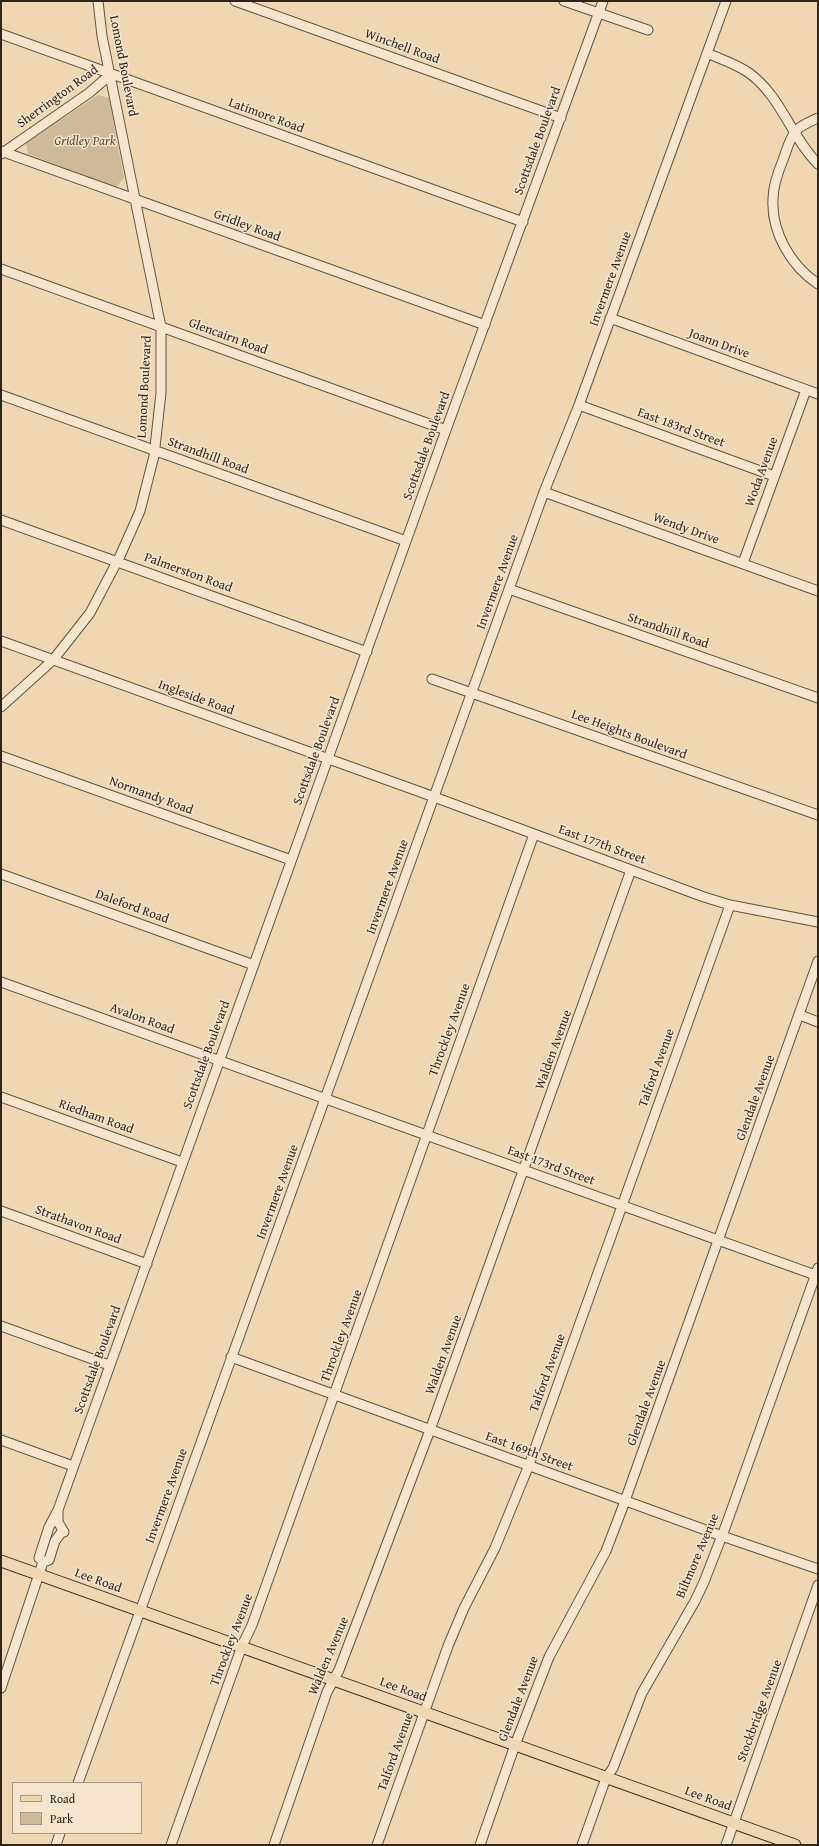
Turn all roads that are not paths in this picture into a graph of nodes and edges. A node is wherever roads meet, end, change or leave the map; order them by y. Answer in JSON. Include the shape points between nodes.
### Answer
{"nodes":[{"id":1,"x":98,"y":1,"type":"edge"},
{"id":2,"x":235,"y":1,"type":"edge"},
{"id":3,"x":564,"y":1,"type":"edge"},
{"id":4,"x":603,"y":1,"type":"edge"},
{"id":5,"x":726,"y":1,"type":"edge"},
{"id":6,"x":599,"y":14,"type":"junction"},
{"id":7,"x":648,"y":30,"type":"dead end"},
{"id":8,"x":1,"y":34,"type":"edge"},
{"id":9,"x":707,"y":53,"type":"junction"},
{"id":10,"x":111,"y":74,"type":"junction"},
{"id":11,"x":561,"y":118,"type":"junction"},
{"id":12,"x":818,"y":118,"type":"edge"},
{"id":13,"x":795,"y":132,"type":"junction"},
{"id":14,"x":2,"y":153,"type":"edge"},
{"id":15,"x":818,"y":164,"type":"edge"},
{"id":16,"x":136,"y":200,"type":"junction"},
{"id":17,"x":523,"y":222,"type":"junction"},
{"id":18,"x":1,"y":269,"type":"edge"},
{"id":19,"x":818,"y":284,"type":"edge"},
{"id":20,"x":610,"y":318,"type":"junction"},
{"id":21,"x":485,"y":325,"type":"junction"},
{"id":22,"x":161,"y":327,"type":"junction"},
{"id":23,"x":806,"y":390,"type":"junction"},
{"id":24,"x":818,"y":394,"type":"edge"},
{"id":25,"x":1,"y":395,"type":"edge"},
{"id":26,"x":580,"y":405,"type":"junction"},
{"id":27,"x":446,"y":430,"type":"junction"},
{"id":28,"x":155,"y":450,"type":"junction"},
{"id":29,"x":774,"y":476,"type":"junction"},
{"id":30,"x":544,"y":492,"type":"junction"},
{"id":31,"x":1,"y":520,"type":"edge"},
{"id":32,"x":406,"y":541,"type":"junction"},
{"id":33,"x":116,"y":563,"type":"junction"},
{"id":34,"x":743,"y":563,"type":"junction"},
{"id":35,"x":509,"y":590,"type":"junction"},
{"id":36,"x":818,"y":591,"type":"edge"},
{"id":37,"x":1,"y":641,"type":"edge"},
{"id":38,"x":367,"y":652,"type":"junction"},
{"id":39,"x":53,"y":660,"type":"junction"},
{"id":40,"x":432,"y":679,"type":"dead end"},
{"id":41,"x":472,"y":692,"type":"junction"},
{"id":42,"x":818,"y":698,"type":"edge"},
{"id":43,"x":1,"y":707,"type":"edge"},
{"id":44,"x":1,"y":756,"type":"edge"},
{"id":45,"x":329,"y":759,"type":"junction"},
{"id":46,"x":382,"y":778,"type":"joint"},
{"id":47,"x":434,"y":797,"type":"junction"},
{"id":48,"x":818,"y":816,"type":"edge"},
{"id":49,"x":534,"y":834,"type":"junction"},
{"id":50,"x":291,"y":860,"type":"junction"},
{"id":51,"x":631,"y":870,"type":"junction"},
{"id":52,"x":1,"y":874,"type":"edge"},
{"id":53,"x":730,"y":905,"type":"junction"},
{"id":54,"x":818,"y":922,"type":"edge"},
{"id":55,"x":818,"y":961,"type":"edge"},
{"id":56,"x":254,"y":965,"type":"junction"},
{"id":57,"x":1,"y":982,"type":"edge"},
{"id":58,"x":800,"y":1015,"type":"junction"},
{"id":59,"x":818,"y":1022,"type":"edge"},
{"id":60,"x":220,"y":1062,"type":"junction"},
{"id":61,"x":275,"y":1081,"type":"joint"},
{"id":62,"x":1,"y":1097,"type":"edge"},
{"id":63,"x":326,"y":1099,"type":"junction"},
{"id":64,"x":426,"y":1135,"type":"junction"},
{"id":65,"x":182,"y":1162,"type":"junction"},
{"id":66,"x":524,"y":1171,"type":"junction"},
{"id":67,"x":622,"y":1205,"type":"junction"},
{"id":68,"x":1,"y":1211,"type":"edge"},
{"id":69,"x":718,"y":1240,"type":"junction"},
{"id":70,"x":147,"y":1264,"type":"junction"},
{"id":71,"x":817,"y":1273,"type":"edge"},
{"id":72,"x":1,"y":1326,"type":"edge"},
{"id":73,"x":231,"y":1358,"type":"junction"},
{"id":74,"x":110,"y":1365,"type":"junction"},
{"id":75,"x":334,"y":1395,"type":"junction"},
{"id":76,"x":430,"y":1430,"type":"junction"},
{"id":77,"x":1,"y":1440,"type":"edge"},
{"id":78,"x":529,"y":1465,"type":"junction"},
{"id":79,"x":73,"y":1466,"type":"junction"},
{"id":80,"x":626,"y":1501,"type":"junction"},
{"id":81,"x":58,"y":1510,"type":"junction"},
{"id":82,"x":722,"y":1536,"type":"junction"},
{"id":83,"x":1,"y":1561,"type":"edge"},
{"id":84,"x":43,"y":1562,"type":"junction"},
{"id":85,"x":818,"y":1569,"type":"edge"},
{"id":86,"x":39,"y":1575,"type":"junction"},
{"id":87,"x":818,"y":1585,"type":"edge"},
{"id":88,"x":140,"y":1611,"type":"junction"},
{"id":89,"x":242,"y":1646,"type":"junction"},
{"id":90,"x":4,"y":1672,"type":"edge"},
{"id":91,"x":334,"y":1680,"type":"junction"},
{"id":92,"x":1,"y":1688,"type":"edge"},
{"id":93,"x":424,"y":1712,"type":"junction"},
{"id":94,"x":515,"y":1745,"type":"junction"},
{"id":95,"x":606,"y":1778,"type":"junction"},
{"id":96,"x":78,"y":1782,"type":"edge"},
{"id":97,"x":733,"y":1823,"type":"junction"},
{"id":98,"x":60,"y":1834,"type":"edge"},
{"id":99,"x":56,"y":1845,"type":"edge"},
{"id":100,"x":171,"y":1845,"type":"edge"},
{"id":101,"x":274,"y":1845,"type":"edge"},
{"id":102,"x":377,"y":1845,"type":"edge"},
{"id":103,"x":480,"y":1845,"type":"edge"},
{"id":104,"x":582,"y":1845,"type":"edge"},
{"id":105,"x":726,"y":1845,"type":"edge"},
{"id":106,"x":795,"y":1845,"type":"edge"}],
"edges":[{"from":1,"to":10,"type":"street","name":"Lomond Boulevard","via":[[102,36]]},
{"from":2,"to":11,"type":"street","name":"Winchell Road"},
{"from":3,"to":6,"type":"street"},
{"from":4,"to":6,"type":"street","name":"Scottsdale Boulevard"},
{"from":5,"to":9,"type":"street","name":"Invermere Avenue"},
{"from":6,"to":7,"type":"street"},
{"from":6,"to":11,"type":"street","name":"Scottsdale Boulevard"},
{"from":8,"to":10,"type":"street","name":"Latimore Road"},
{"from":9,"to":13,"type":"street","via":[[749,72],[764,86]]},
{"from":9,"to":20,"type":"street","name":"Invermere Avenue"},
{"from":10,"to":14,"type":"street","name":"Sherrington Road","via":[[89,93]]},
{"from":10,"to":16,"type":"street","name":"Lomond Boulevard"},
{"from":10,"to":17,"type":"street","name":"Latimore Road"},
{"from":11,"to":17,"type":"street","name":"Scottsdale Boulevard"},
{"from":12,"to":13,"type":"street"},
{"from":13,"to":15,"type":"street"},
{"from":13,"to":19,"type":"street","via":[[777,177],[772,198],[775,218],[782,242],[793,259]]},
{"from":14,"to":16,"type":"street","name":"Gridley Road"},
{"from":16,"to":21,"type":"street","name":"Gridley Road"},
{"from":16,"to":22,"type":"street","name":"Lomond Boulevard"},
{"from":17,"to":21,"type":"street","name":"Scottsdale Boulevard"},
{"from":18,"to":22,"type":"street","name":"Glencairn Road"},
{"from":20,"to":23,"type":"street","name":"Joann Drive"},
{"from":20,"to":26,"type":"street","name":"Invermere Avenue"},
{"from":21,"to":27,"type":"street","name":"Scottsdale Boulevard"},
{"from":22,"to":27,"type":"street","name":"Glencairn Road"},
{"from":22,"to":28,"type":"street","name":"Lomond Boulevard","via":[[161,393]]},
{"from":23,"to":24,"type":"street","name":"Joann Drive"},
{"from":23,"to":29,"type":"street","name":"Woda Avenue"},
{"from":25,"to":28,"type":"street","name":"Strandhill Road"},
{"from":26,"to":29,"type":"street","name":"East 183rd Street"},
{"from":26,"to":30,"type":"street","name":"Invermere Avenue"},
{"from":27,"to":32,"type":"street","name":"Scottsdale Boulevard"},
{"from":28,"to":32,"type":"street","name":"Strandhill Road"},
{"from":28,"to":33,"type":"street","name":"Lomond Boulevard","via":[[140,511]]},
{"from":29,"to":34,"type":"street","name":"Woda Avenue"},
{"from":30,"to":34,"type":"street","name":"Wendy Drive"},
{"from":30,"to":35,"type":"street","name":"Invermere Avenue"},
{"from":31,"to":33,"type":"street","name":"Palmerston Road"},
{"from":32,"to":38,"type":"street","name":"Scottsdale Boulevard"},
{"from":33,"to":38,"type":"street","name":"Palmerston Road"},
{"from":33,"to":39,"type":"street","name":"Lomond Boulevard","via":[[90,612]]},
{"from":34,"to":36,"type":"street","name":"Wendy Drive"},
{"from":35,"to":41,"type":"street","name":"Invermere Avenue"},
{"from":35,"to":42,"type":"street","name":"Strandhill Road"},
{"from":37,"to":39,"type":"street","name":"Ingleside Road"},
{"from":38,"to":45,"type":"street","name":"Scottsdale Boulevard"},
{"from":39,"to":43,"type":"street","name":"Lomond Boulevard"},
{"from":39,"to":45,"type":"street","name":"Ingleside Road"},
{"from":40,"to":41,"type":"street","name":"Lee Heights Boulevard"},
{"from":41,"to":47,"type":"street","name":"Invermere Avenue"},
{"from":41,"to":48,"type":"street","name":"Lee Heights Boulevard"},
{"from":44,"to":50,"type":"street","name":"Normandy Road"},
{"from":45,"to":46,"type":"street","name":"Ingleside Road"},
{"from":45,"to":50,"type":"street","name":"Scottsdale Boulevard"},
{"from":46,"to":47,"type":"street","name":"East 177th Street"},
{"from":47,"to":49,"type":"street","name":"East 177th Street"},
{"from":47,"to":63,"type":"street","name":"Invermere Avenue"},
{"from":49,"to":51,"type":"street","name":"East 177th Street"},
{"from":49,"to":64,"type":"street","name":"Throckley Avenue"},
{"from":50,"to":56,"type":"street","name":"Scottsdale Boulevard"},
{"from":51,"to":53,"type":"street","name":"East 177th Street"},
{"from":51,"to":66,"type":"street","name":"Walden Avenue"},
{"from":52,"to":56,"type":"street","name":"Daleford Road"},
{"from":53,"to":54,"type":"street","name":"East 177th Street"},
{"from":53,"to":67,"type":"street","name":"Talford Avenue"},
{"from":55,"to":58,"type":"street","name":"Glendale Avenue"},
{"from":56,"to":60,"type":"street","name":"Scottsdale Boulevard"},
{"from":57,"to":60,"type":"street","name":"Avalon Road"},
{"from":58,"to":59,"type":"street"},
{"from":58,"to":69,"type":"street","name":"Glendale Avenue"},
{"from":60,"to":61,"type":"street","name":"Avalon Road"},
{"from":60,"to":65,"type":"street","name":"Scottsdale Boulevard"},
{"from":61,"to":63,"type":"street","name":"East 173rd Street"},
{"from":62,"to":65,"type":"street","name":"Riedham Road"},
{"from":63,"to":64,"type":"street","name":"East 173rd Street"},
{"from":63,"to":73,"type":"street","name":"Invermere Avenue"},
{"from":64,"to":66,"type":"street","name":"East 173rd Street"},
{"from":64,"to":75,"type":"street","name":"Throckley Avenue"},
{"from":65,"to":70,"type":"street","name":"Scottsdale Boulevard"},
{"from":66,"to":67,"type":"street","name":"East 173rd Street"},
{"from":66,"to":76,"type":"street","name":"Walden Avenue"},
{"from":67,"to":69,"type":"street","name":"East 173rd Street"},
{"from":67,"to":78,"type":"street","name":"Talford Avenue"},
{"from":68,"to":70,"type":"street","name":"Strathavon Road"},
{"from":69,"to":71,"type":"street","name":"East 173rd Street"},
{"from":69,"to":80,"type":"street","name":"Glendale Avenue"},
{"from":70,"to":74,"type":"street","name":"Scottsdale Boulevard"},
{"from":71,"to":82,"type":"street","name":"Biltmore Avenue"},
{"from":72,"to":74,"type":"street"},
{"from":73,"to":75,"type":"street","name":"East 169th Street"},
{"from":73,"to":88,"type":"street","name":"Invermere Avenue"},
{"from":74,"to":79,"type":"street","name":"Scottsdale Boulevard"},
{"from":75,"to":76,"type":"street","name":"East 169th Street"},
{"from":75,"to":89,"type":"street","name":"Throckley Avenue","via":[[252,1625]]},
{"from":76,"to":78,"type":"street","name":"East 169th Street"},
{"from":76,"to":91,"type":"street","name":"Walden Avenue"},
{"from":77,"to":79,"type":"street"},
{"from":78,"to":80,"type":"street","name":"East 169th Street"},
{"from":78,"to":93,"type":"street","name":"Talford Avenue","via":[[495,1548],[464,1608]]},
{"from":79,"to":81,"type":"street","name":"Scottsdale Boulevard"},
{"from":80,"to":82,"type":"street","name":"East 169th Street"},
{"from":80,"to":94,"type":"street","name":"Glendale Avenue","via":[[606,1551],[549,1657]]},
{"from":81,"to":84,"type":"street","name":"Scottsdale Boulevard","via":[[49,1527],[39,1558]]},
{"from":81,"to":84,"type":"street","name":"Scottsdale Boulevard","via":[[58,1522],[64,1532],[55,1541],[49,1560]]},
{"from":82,"to":85,"type":"street","name":"East 169th Street"},
{"from":82,"to":95,"type":"street","name":"Biltmore Avenue","via":[[695,1601],[642,1693],[613,1768]]},
{"from":83,"to":86,"type":"main road","name":"Lee Road"},
{"from":84,"to":86,"type":"street","name":"Scottsdale Boulevard"},
{"from":86,"to":88,"type":"main road","name":"Lee Road"},
{"from":86,"to":90,"type":"street","name":"Scottsdale Boulevard"},
{"from":87,"to":97,"type":"street","name":"Stockbridge Avenue"},
{"from":88,"to":89,"type":"main road","name":"Lee Road"},
{"from":88,"to":96,"type":"street","name":"Invermere Avenue"},
{"from":89,"to":91,"type":"main road","name":"Lee Road"},
{"from":89,"to":100,"type":"street","name":"Throckley Avenue"},
{"from":90,"to":92,"type":"street","name":"Scottsdale Boulevard"},
{"from":91,"to":93,"type":"main road","name":"Lee Road"},
{"from":91,"to":101,"type":"street","name":"Walden Avenue","via":[[327,1692]]},
{"from":93,"to":94,"type":"main road","name":"Lee Road"},
{"from":93,"to":102,"type":"street","name":"Talford Avenue"},
{"from":94,"to":95,"type":"main road","name":"Lee Road"},
{"from":94,"to":103,"type":"street","name":"Glendale Avenue"},
{"from":95,"to":97,"type":"main road","name":"Lee Road"},
{"from":95,"to":104,"type":"street","name":"Biltmore Avenue"},
{"from":97,"to":105,"type":"street","name":"Stockbridge Avenue"},
{"from":97,"to":106,"type":"main road","name":"Lee Road"},
{"from":98,"to":99,"type":"street"}]}
